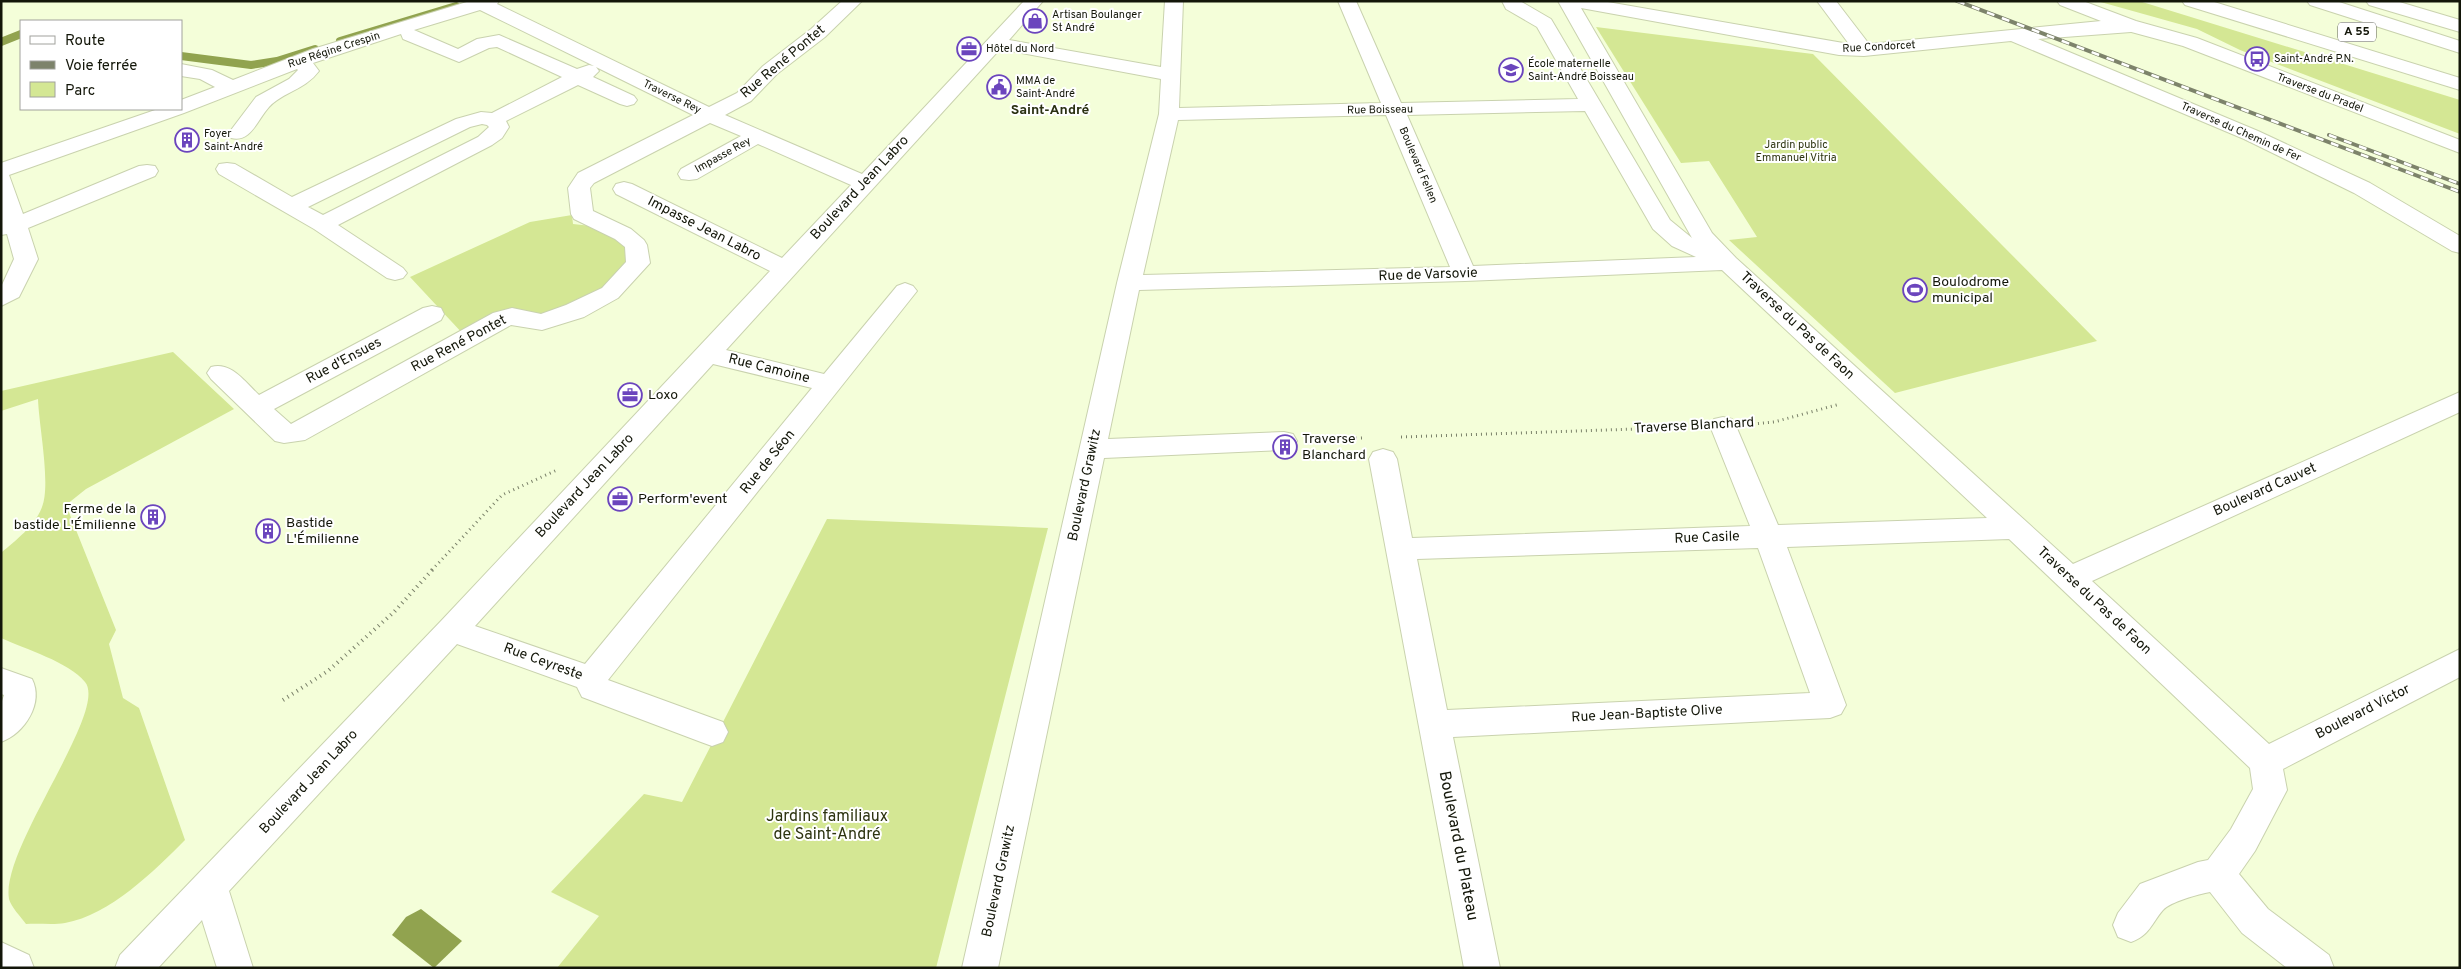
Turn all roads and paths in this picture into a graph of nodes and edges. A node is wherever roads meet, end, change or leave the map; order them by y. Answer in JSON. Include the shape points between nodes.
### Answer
{"nodes":[{"id":1,"x":853,"y":1,"type":"edge"},
{"id":2,"x":1034,"y":1,"type":"edge"},
{"id":3,"x":1174,"y":1,"type":"edge"},
{"id":4,"x":1346,"y":1,"type":"edge"},
{"id":5,"x":1511,"y":1,"type":"edge"},
{"id":6,"x":1569,"y":1,"type":"edge"},
{"id":7,"x":1826,"y":1,"type":"edge"},
{"id":8,"x":2066,"y":1,"type":"edge"},
{"id":9,"x":2191,"y":1,"type":"edge"},
{"id":10,"x":2375,"y":1,"type":"edge"},
{"id":11,"x":486,"y":3,"type":"edge"},
{"id":12,"x":2312,"y":9,"type":"edge"},
{"id":13,"x":2130,"y":26,"type":"junction"},
{"id":14,"x":2460,"y":26,"type":"edge"},
{"id":15,"x":410,"y":35,"type":"dead end"},
{"id":16,"x":2014,"y":36,"type":"junction"},
{"id":17,"x":996,"y":43,"type":"junction"},
{"id":18,"x":2460,"y":47,"type":"edge"},
{"id":19,"x":1864,"y":50,"type":"junction"},
{"id":20,"x":301,"y":60,"type":"junction"},
{"id":21,"x":604,"y":64,"type":"junction"},
{"id":22,"x":2460,"y":64,"type":"edge"},
{"id":23,"x":182,"y":70,"type":"edge"},
{"id":24,"x":1171,"y":76,"type":"junction"},
{"id":25,"x":578,"y":77,"type":"junction"},
{"id":26,"x":2460,"y":84,"type":"edge"},
{"id":27,"x":231,"y":88,"type":"junction"},
{"id":28,"x":627,"y":100,"type":"dead end"},
{"id":29,"x":1591,"y":105,"type":"junction"},
{"id":30,"x":182,"y":107,"type":"edge"},
{"id":31,"x":175,"y":110,"type":"edge"},
{"id":32,"x":1395,"y":110,"type":"junction"},
{"id":33,"x":1169,"y":114,"type":"junction"},
{"id":34,"x":708,"y":116,"type":"junction"},
{"id":35,"x":495,"y":119,"type":"junction"},
{"id":36,"x":238,"y":134,"type":"dead end"},
{"id":37,"x":757,"y":136,"type":"junction"},
{"id":38,"x":2460,"y":147,"type":"edge"},
{"id":39,"x":227,"y":169,"type":"dead end"},
{"id":40,"x":1,"y":170,"type":"edge"},
{"id":41,"x":147,"y":170,"type":"dead end"},
{"id":42,"x":689,"y":174,"type":"dead end"},
{"id":43,"x":1,"y":179,"type":"edge"},
{"id":44,"x":865,"y":183,"type":"junction"},
{"id":45,"x":624,"y":190,"type":"dead end"},
{"id":46,"x":292,"y":206,"type":"junction"},
{"id":47,"x":322,"y":224,"type":"junction"},
{"id":48,"x":8,"y":226,"type":"edge"},
{"id":49,"x":2460,"y":246,"type":"edge"},
{"id":50,"x":1728,"y":263,"type":"junction"},
{"id":51,"x":784,"y":269,"type":"junction"},
{"id":52,"x":395,"y":274,"type":"dead end"},
{"id":53,"x":1465,"y":274,"type":"junction"},
{"id":54,"x":1129,"y":283,"type":"junction"},
{"id":55,"x":904,"y":291,"type":"dead end"},
{"id":56,"x":1,"y":298,"type":"edge"},
{"id":57,"x":432,"y":314,"type":"dead end"},
{"id":58,"x":706,"y":354,"type":"junction"},
{"id":59,"x":220,"y":373,"type":"dead end"},
{"id":60,"x":831,"y":384,"type":"junction"},
{"id":61,"x":1872,"y":396,"type":"junction"},
{"id":62,"x":2460,"y":401,"type":"edge"},
{"id":63,"x":255,"y":408,"type":"junction"},
{"id":64,"x":1723,"y":426,"type":"junction"},
{"id":65,"x":1284,"y":441,"type":"joint"},
{"id":66,"x":1380,"y":445,"type":"junction"},
{"id":67,"x":1093,"y":449,"type":"junction"},
{"id":68,"x":562,"y":468,"type":"dead end"},
{"id":69,"x":2013,"y":528,"type":"junction"},
{"id":70,"x":1768,"y":535,"type":"junction"},
{"id":71,"x":1400,"y":549,"type":"junction"},
{"id":72,"x":2071,"y":578,"type":"junction"},
{"id":73,"x":452,"y":630,"type":"junction"},
{"id":74,"x":2460,"y":662,"type":"edge"},
{"id":75,"x":591,"y":679,"type":"junction"},
{"id":76,"x":1,"y":681,"type":"edge"},
{"id":77,"x":283,"y":700,"type":"dead end"},
{"id":78,"x":1434,"y":724,"type":"junction"},
{"id":79,"x":1,"y":728,"type":"edge"},
{"id":80,"x":712,"y":732,"type":"dead end"},
{"id":81,"x":2266,"y":762,"type":"junction"},
{"id":82,"x":2218,"y":875,"type":"junction"},
{"id":83,"x":210,"y":886,"type":"junction"},
{"id":84,"x":2131,"y":925,"type":"dead end"},
{"id":85,"x":1,"y":960,"type":"edge"},
{"id":86,"x":16,"y":968,"type":"edge"},
{"id":87,"x":133,"y":968,"type":"edge"},
{"id":88,"x":235,"y":968,"type":"edge"},
{"id":89,"x":980,"y":968,"type":"edge"},
{"id":90,"x":1482,"y":968,"type":"edge"},
{"id":91,"x":2316,"y":968,"type":"edge"}],
"edges":[{"from":1,"to":34,"type":"main road","name":"Rue René Pontet","via":[[770,70],[744,97]]},
{"from":2,"to":17,"type":"main road","name":"Boulevard Jean Labro"},
{"from":3,"to":24,"type":"main road","name":"Boulevard Grawitz"},
{"from":4,"to":32,"type":"main road","name":"Boulevard Fellen"},
{"from":5,"to":29,"type":"main road","name":"Traverse du Pas de Faon","via":[[1544,22]]},
{"from":6,"to":19,"type":"main road","name":"Rue Condorcet","via":[[1807,45]]},
{"from":6,"to":50,"type":"main road","name":"Traverse du Pas de Faon","via":[[1703,237]]},
{"from":7,"to":19,"type":"main road"},
{"from":8,"to":13,"type":"main road","name":"Traverse du Pradel"},
{"from":9,"to":26,"type":"main road","number":"A 55"},
{"from":10,"to":14,"type":"main road"},
{"from":11,"to":20,"type":"main road","name":"Rue Régine Crespin"},
{"from":11,"to":21,"type":"main road","name":"Traverse Rey"},
{"from":12,"to":18,"type":"main road"},
{"from":12,"to":22,"type":"main road","number":"A 55"},
{"from":13,"to":16,"type":"main road","name":"Rue Condorcet"},
{"from":13,"to":38,"type":"main road","name":"Traverse du Pradel","via":[[2190,42]]},
{"from":15,"to":25,"type":"main road","via":[[459,56],[484,43],[499,41]]},
{"from":16,"to":19,"type":"main road","name":"Rue Condorcet"},
{"from":16,"to":49,"type":"main road","name":"Traverse du Chemin de Fer","via":[[2251,135],[2362,188]]},
{"from":17,"to":24,"type":"main road"},
{"from":17,"to":44,"type":"main road","name":"Boulevard Jean Labro"},
{"from":20,"to":27,"type":"main road","name":"Rue Régine Crespin"},
{"from":20,"to":36,"type":"main road","via":[[309,71],[296,84],[262,101]]},
{"from":21,"to":25,"type":"main road"},
{"from":21,"to":34,"type":"main road","name":"Traverse Rey"},
{"from":23,"to":27,"type":"main road","via":[[205,74]]},
{"from":24,"to":33,"type":"main road","name":"Boulevard Grawitz"},
{"from":25,"to":28,"type":"main road"},
{"from":25,"to":35,"type":"main road"},
{"from":27,"to":30,"type":"main road","name":"Rue Régine Crespin"},
{"from":29,"to":32,"type":"main road","name":"Rue Boisseau"},
{"from":29,"to":50,"type":"main road","name":"Traverse du Pas de Faon","via":[[1661,224],[1680,241]]},
{"from":31,"to":40,"type":"main road"},
{"from":32,"to":33,"type":"main road","name":"Rue Boisseau"},
{"from":32,"to":53,"type":"main road","name":"Boulevard Fellen"},
{"from":33,"to":54,"type":"main road","name":"Boulevard Grawitz"},
{"from":34,"to":37,"type":"main road","name":"Traverse Rey"},
{"from":34,"to":63,"type":"main road","name":"Rue René Pontet","via":[[586,178],[579,188],[582,214],[623,234],[636,246],[638,263],[610,293],[575,311],[542,322],[512,316],[502,319],[296,433],[284,434]]},
{"from":35,"to":46,"type":"main road","via":[[482,118],[463,123]]},
{"from":35,"to":47,"type":"main road","via":[[499,127],[485,141]]},
{"from":37,"to":42,"type":"main road","name":"Impasse Rey"},
{"from":37,"to":44,"type":"main road","name":"Traverse Rey"},
{"from":39,"to":46,"type":"main road"},
{"from":41,"to":48,"type":"main road"},
{"from":43,"to":48,"type":"main road"},
{"from":44,"to":51,"type":"main road","name":"Boulevard Jean Labro"},
{"from":45,"to":51,"type":"main road","name":"Impasse Jean Labro"},
{"from":46,"to":47,"type":"main road"},
{"from":47,"to":52,"type":"main road"},
{"from":48,"to":56,"type":"main road","via":[[26,259],[11,292]]},
{"from":50,"to":53,"type":"main road","name":"Rue de Varsovie"},
{"from":50,"to":61,"type":"main road","name":"Traverse du Pas de Faon"},
{"from":51,"to":58,"type":"main road","name":"Boulevard Jean Labro"},
{"from":53,"to":54,"type":"main road","name":"Rue de Varsovie"},
{"from":54,"to":67,"type":"main road","name":"Boulevard Grawitz"},
{"from":55,"to":60,"type":"main road","name":"Rue de Séon"},
{"from":57,"to":63,"type":"main road","name":"Rue d'Ensues"},
{"from":58,"to":60,"type":"main road","name":"Rue Camoine"},
{"from":58,"to":73,"type":"main road","name":"Boulevard Jean Labro"},
{"from":59,"to":63,"type":"main road","name":"Rue René Pontet"},
{"from":60,"to":75,"type":"main road","name":"Rue de Séon"},
{"from":61,"to":64,"type":"path","name":"Traverse Blanchard","via":[[1774,422]]},
{"from":61,"to":69,"type":"main road","name":"Traverse du Pas de Faon"},
{"from":62,"to":72,"type":"main road","name":"Boulevard Cauvet"},
{"from":64,"to":66,"type":"path","name":"Traverse Blanchard"},
{"from":64,"to":70,"type":"main road","name":"Rue Jean-Baptiste Olive"},
{"from":65,"to":66,"type":"path","name":"Traverse Blanchard"},
{"from":65,"to":67,"type":"main road"},
{"from":66,"to":71,"type":"main road"},
{"from":67,"to":89,"type":"main road","name":"Boulevard Grawitz"},
{"from":68,"to":77,"type":"path","via":[[502,495],[394,612],[328,671]]},
{"from":69,"to":70,"type":"main road","name":"Rue Casile"},
{"from":69,"to":72,"type":"main road","name":"Traverse du Pas de Faon"},
{"from":70,"to":71,"type":"main road","name":"Rue Casile"},
{"from":70,"to":78,"type":"main road","name":"Rue Jean-Baptiste Olive","via":[[1830,705]]},
{"from":71,"to":78,"type":"main road"},
{"from":72,"to":81,"type":"main road","name":"Traverse du Pas de Faon"},
{"from":73,"to":75,"type":"main road","name":"Rue Ceyreste"},
{"from":73,"to":83,"type":"main road","name":"Boulevard Jean Labro"},
{"from":74,"to":81,"type":"main road","name":"Boulevard Victor"},
{"from":75,"to":80,"type":"main road","name":"Rue Ceyreste","via":[[593,688]]},
{"from":76,"to":79,"type":"main road","via":[[21,688],[19,706]]},
{"from":78,"to":90,"type":"main road","name":"Boulevard du Plateau"},
{"from":81,"to":82,"type":"main road","via":[[2270,790],[2243,840]]},
{"from":82,"to":84,"type":"main road","via":[[2198,878],[2152,896]]},
{"from":82,"to":91,"type":"main road","via":[[2255,921]]},
{"from":83,"to":87,"type":"main road","name":"Boulevard Jean Labro"},
{"from":83,"to":88,"type":"main road"},
{"from":85,"to":86,"type":"main road"}]}
